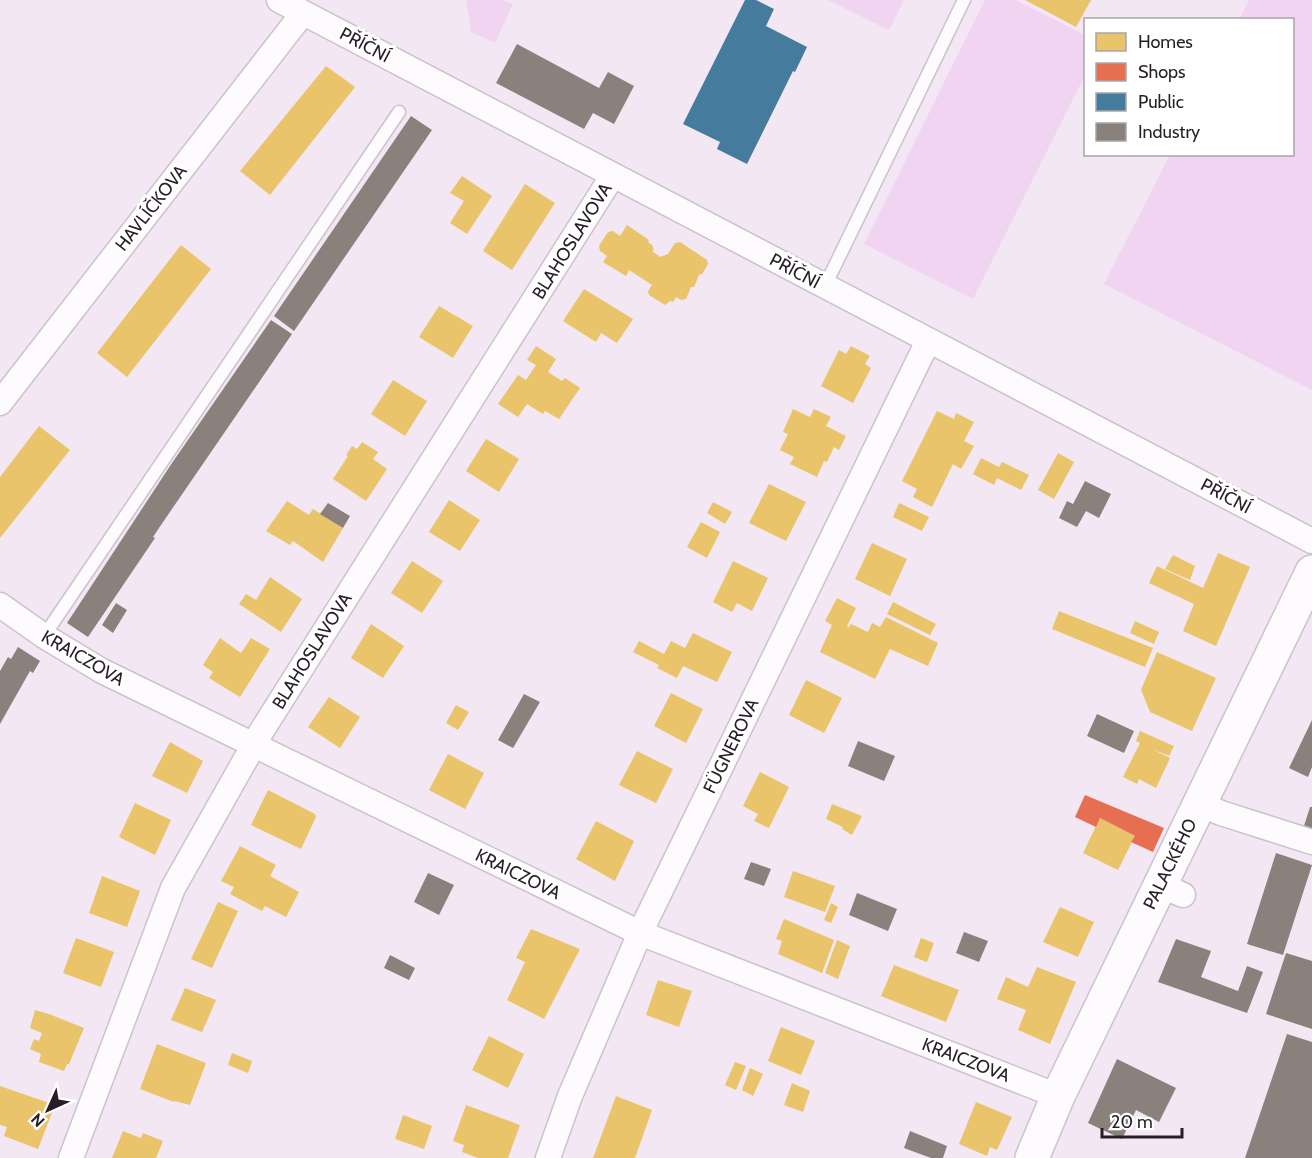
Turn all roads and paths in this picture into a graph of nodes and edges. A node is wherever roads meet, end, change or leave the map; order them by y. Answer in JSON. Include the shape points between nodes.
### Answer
{"nodes":[{"id":1,"x":279,"y":0,"type":"edge"},
{"id":2,"x":964,"y":0,"type":"edge"},
{"id":3,"x":303,"y":13,"type":"junction"},
{"id":4,"x":399,"y":112,"type":"dead end"},
{"id":5,"x":613,"y":175,"type":"junction"},
{"id":6,"x":825,"y":286,"type":"junction"},
{"id":7,"x":928,"y":341,"type":"junction"},
{"id":8,"x":0,"y":403,"type":"edge"},
{"id":9,"x":1312,"y":542,"type":"edge"},
{"id":10,"x":1312,"y":572,"type":"edge"},
{"id":11,"x":0,"y":605,"type":"edge"},
{"id":12,"x":44,"y":636,"type":"junction"},
{"id":13,"x":253,"y":745,"type":"junction"},
{"id":14,"x":1200,"y":804,"type":"junction"},
{"id":15,"x":1312,"y":842,"type":"edge"},
{"id":16,"x":640,"y":933,"type":"junction"},
{"id":17,"x":1058,"y":1096,"type":"junction"},
{"id":18,"x":71,"y":1158,"type":"edge"},
{"id":19,"x":548,"y":1158,"type":"edge"},
{"id":20,"x":1032,"y":1158,"type":"edge"}],
"edges":[{"from":1,"to":3,"type":"street","name":"PŘÍČNÍ"},
{"from":2,"to":6,"type":"lane"},
{"from":3,"to":5,"type":"street","name":"PŘÍČNÍ"},
{"from":3,"to":8,"type":"street","name":"HAVLÍČKOVA"},
{"from":4,"to":12,"type":"lane"},
{"from":5,"to":6,"type":"street","name":"PŘÍČNÍ"},
{"from":5,"to":13,"type":"street","name":"BLAHOSLAVOVA"},
{"from":6,"to":7,"type":"street","name":"PŘÍČNÍ"},
{"from":7,"to":9,"type":"street","name":"PŘÍČNÍ"},
{"from":7,"to":16,"type":"street","name":"FÜGNEROVA"},
{"from":10,"to":14,"type":"street","name":"PALACKÉHO"},
{"from":11,"to":12,"type":"street","name":"KRAICZOVA"},
{"from":12,"to":13,"type":"street","name":"KRAICZOVA","via":[[102,671]]},
{"from":13,"to":16,"type":"street","name":"KRAICZOVA"},
{"from":13,"to":18,"type":"street","name":"BLAHOSLAVOVA","via":[[173,888]]},
{"from":14,"to":15,"type":"street"},
{"from":14,"to":17,"type":"street","name":"PALACKÉHO","via":[[1172,890]]},
{"from":16,"to":17,"type":"street","name":"KRAICZOVA"},
{"from":16,"to":19,"type":"street","name":"FÜGNEROVA","via":[[570,1096]]},
{"from":17,"to":20,"type":"street","name":"PALACKÉHO"}]}
